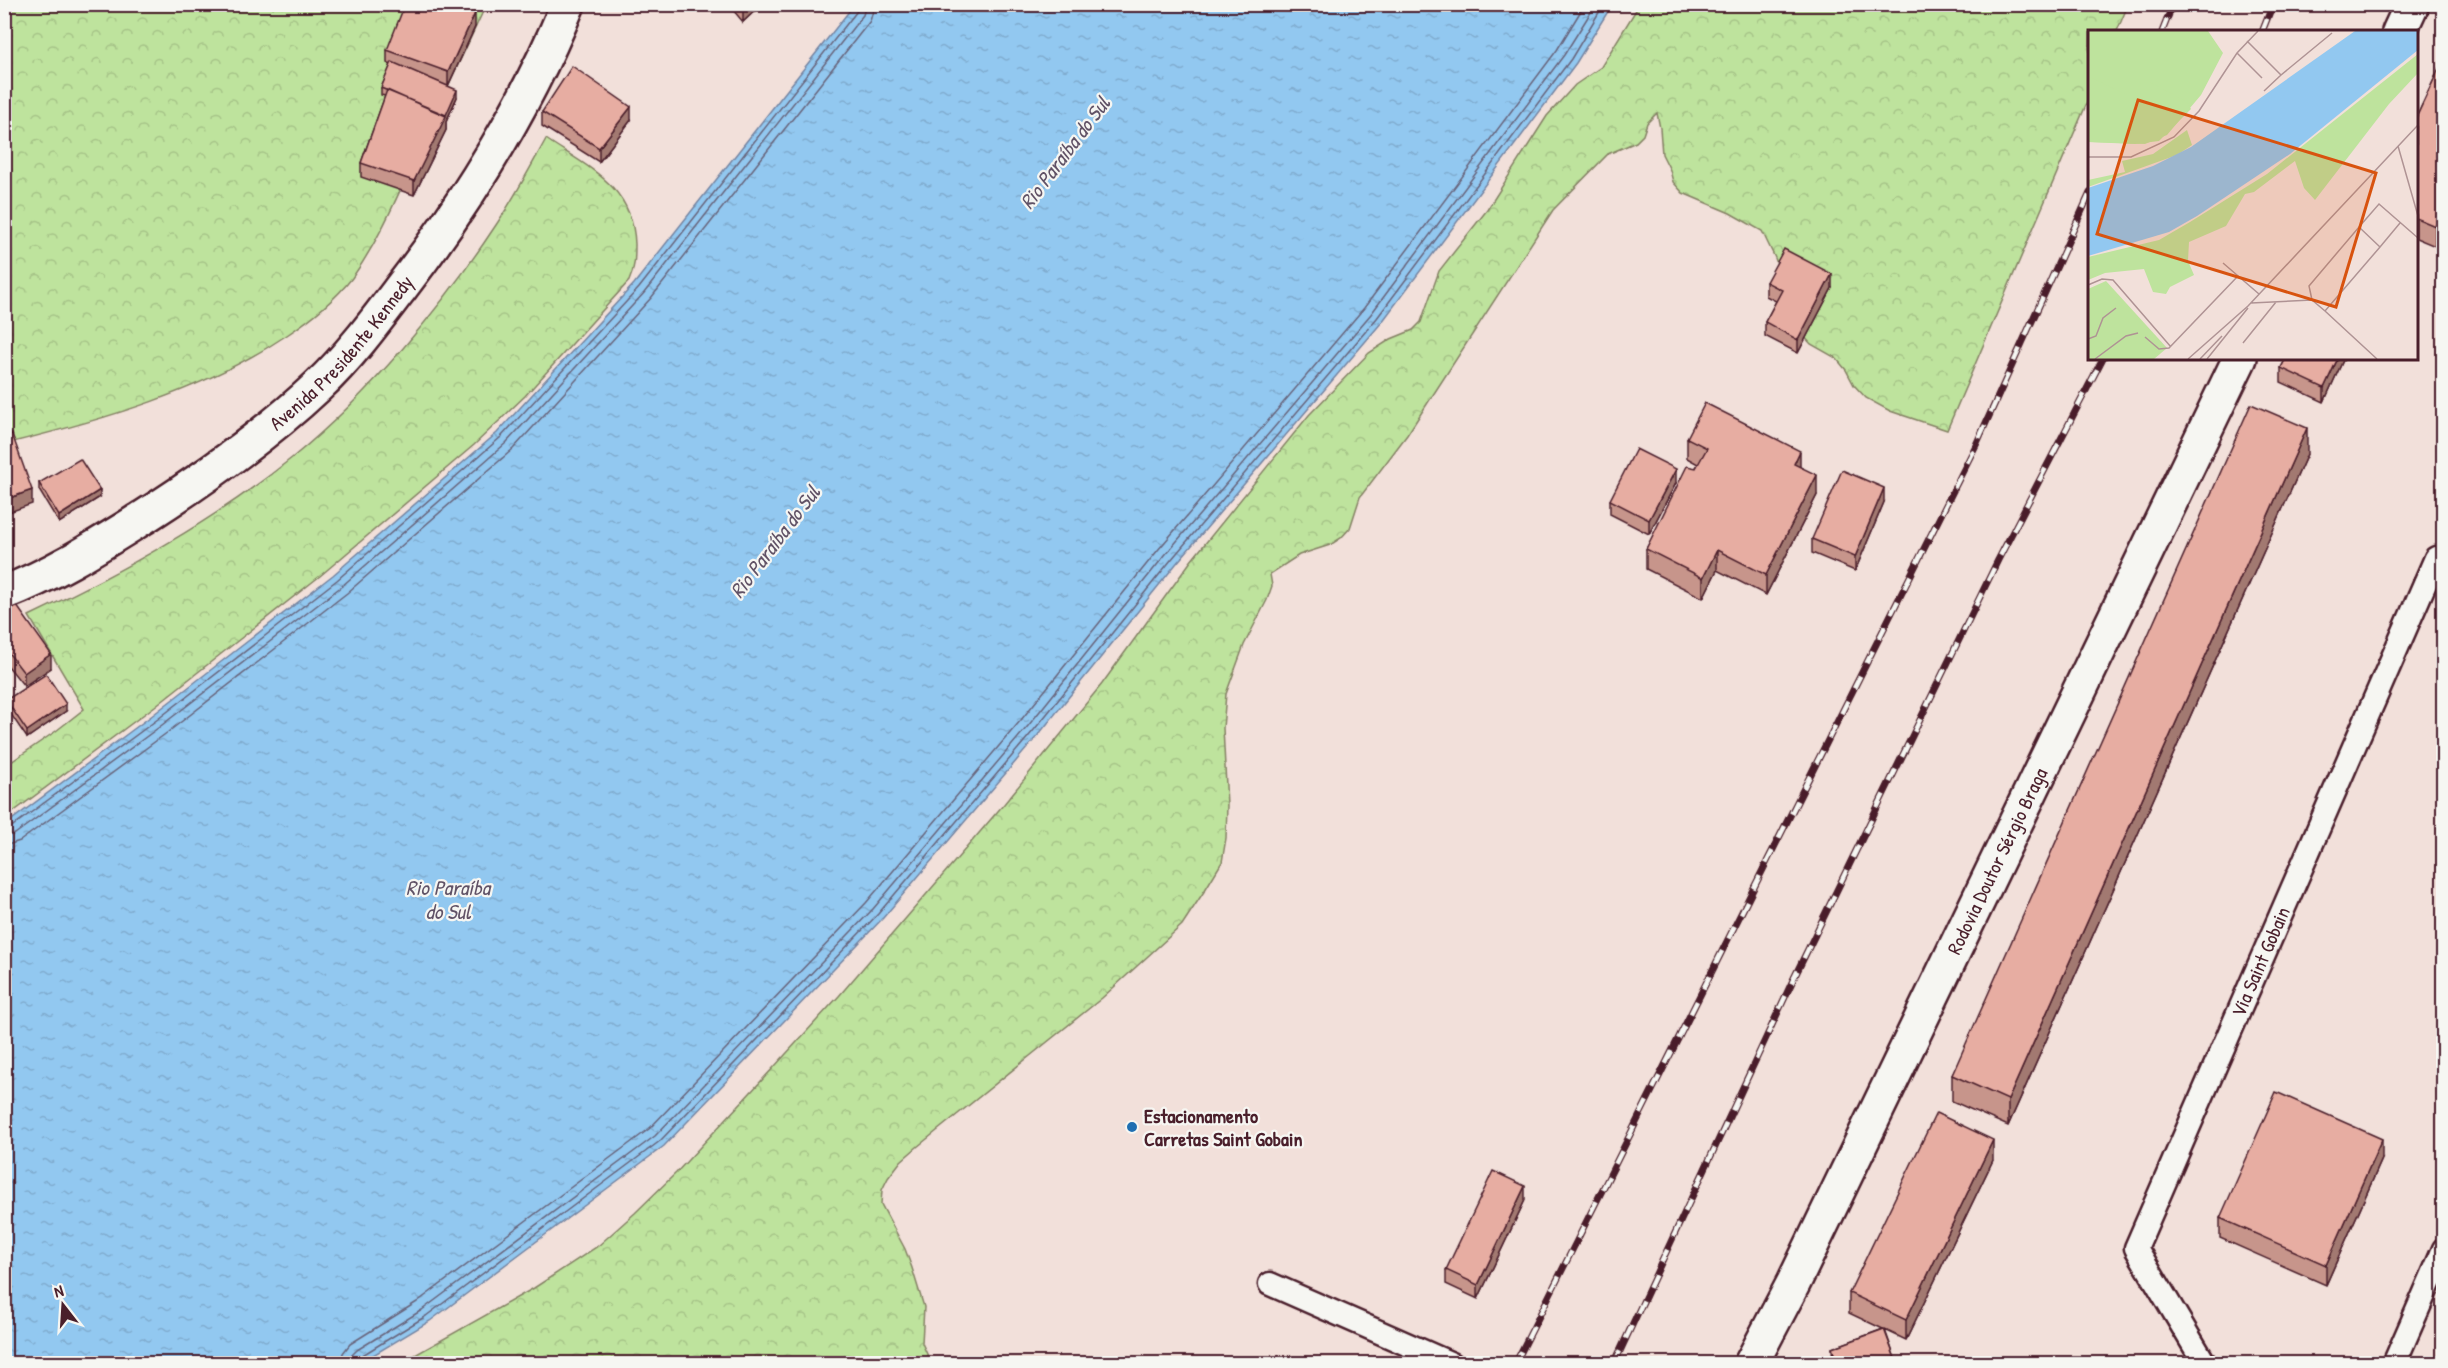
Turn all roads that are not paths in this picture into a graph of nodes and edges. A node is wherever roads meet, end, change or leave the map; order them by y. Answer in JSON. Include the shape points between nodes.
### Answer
{"nodes":[{"id":1,"x":568,"y":4,"type":"edge"},
{"id":2,"x":2412,"y":4,"type":"edge"},
{"id":3,"x":2400,"y":30,"type":"edge"},
{"id":4,"x":2239,"y":360,"type":"edge"},
{"id":5,"x":2441,"y":554,"type":"edge"},
{"id":6,"x":4,"y":592,"type":"edge"},
{"id":7,"x":2444,"y":1249,"type":"edge"},
{"id":8,"x":1270,"y":1284,"type":"dead end"},
{"id":9,"x":1449,"y":1363,"type":"edge"},
{"id":10,"x":1751,"y":1364,"type":"edge"},
{"id":11,"x":2205,"y":1364,"type":"edge"},
{"id":12,"x":2394,"y":1364,"type":"edge"}],
"edges":[{"from":1,"to":6,"type":"main road","name":"Avenida Presidente Kennedy","via":[[550,47],[494,153],[441,235],[380,316],[320,385],[269,430],[184,491],[99,546]]},
{"from":2,"to":3,"type":"main road"},
{"from":4,"to":10,"type":"main road","name":"Rodovia Doutor Sérgio Braga"},
{"from":5,"to":11,"type":"lane","name":"Via Saint Gobain","via":[[2136,1248]]},
{"from":7,"to":12,"type":"lane"},
{"from":8,"to":9,"type":"lane"}]}
